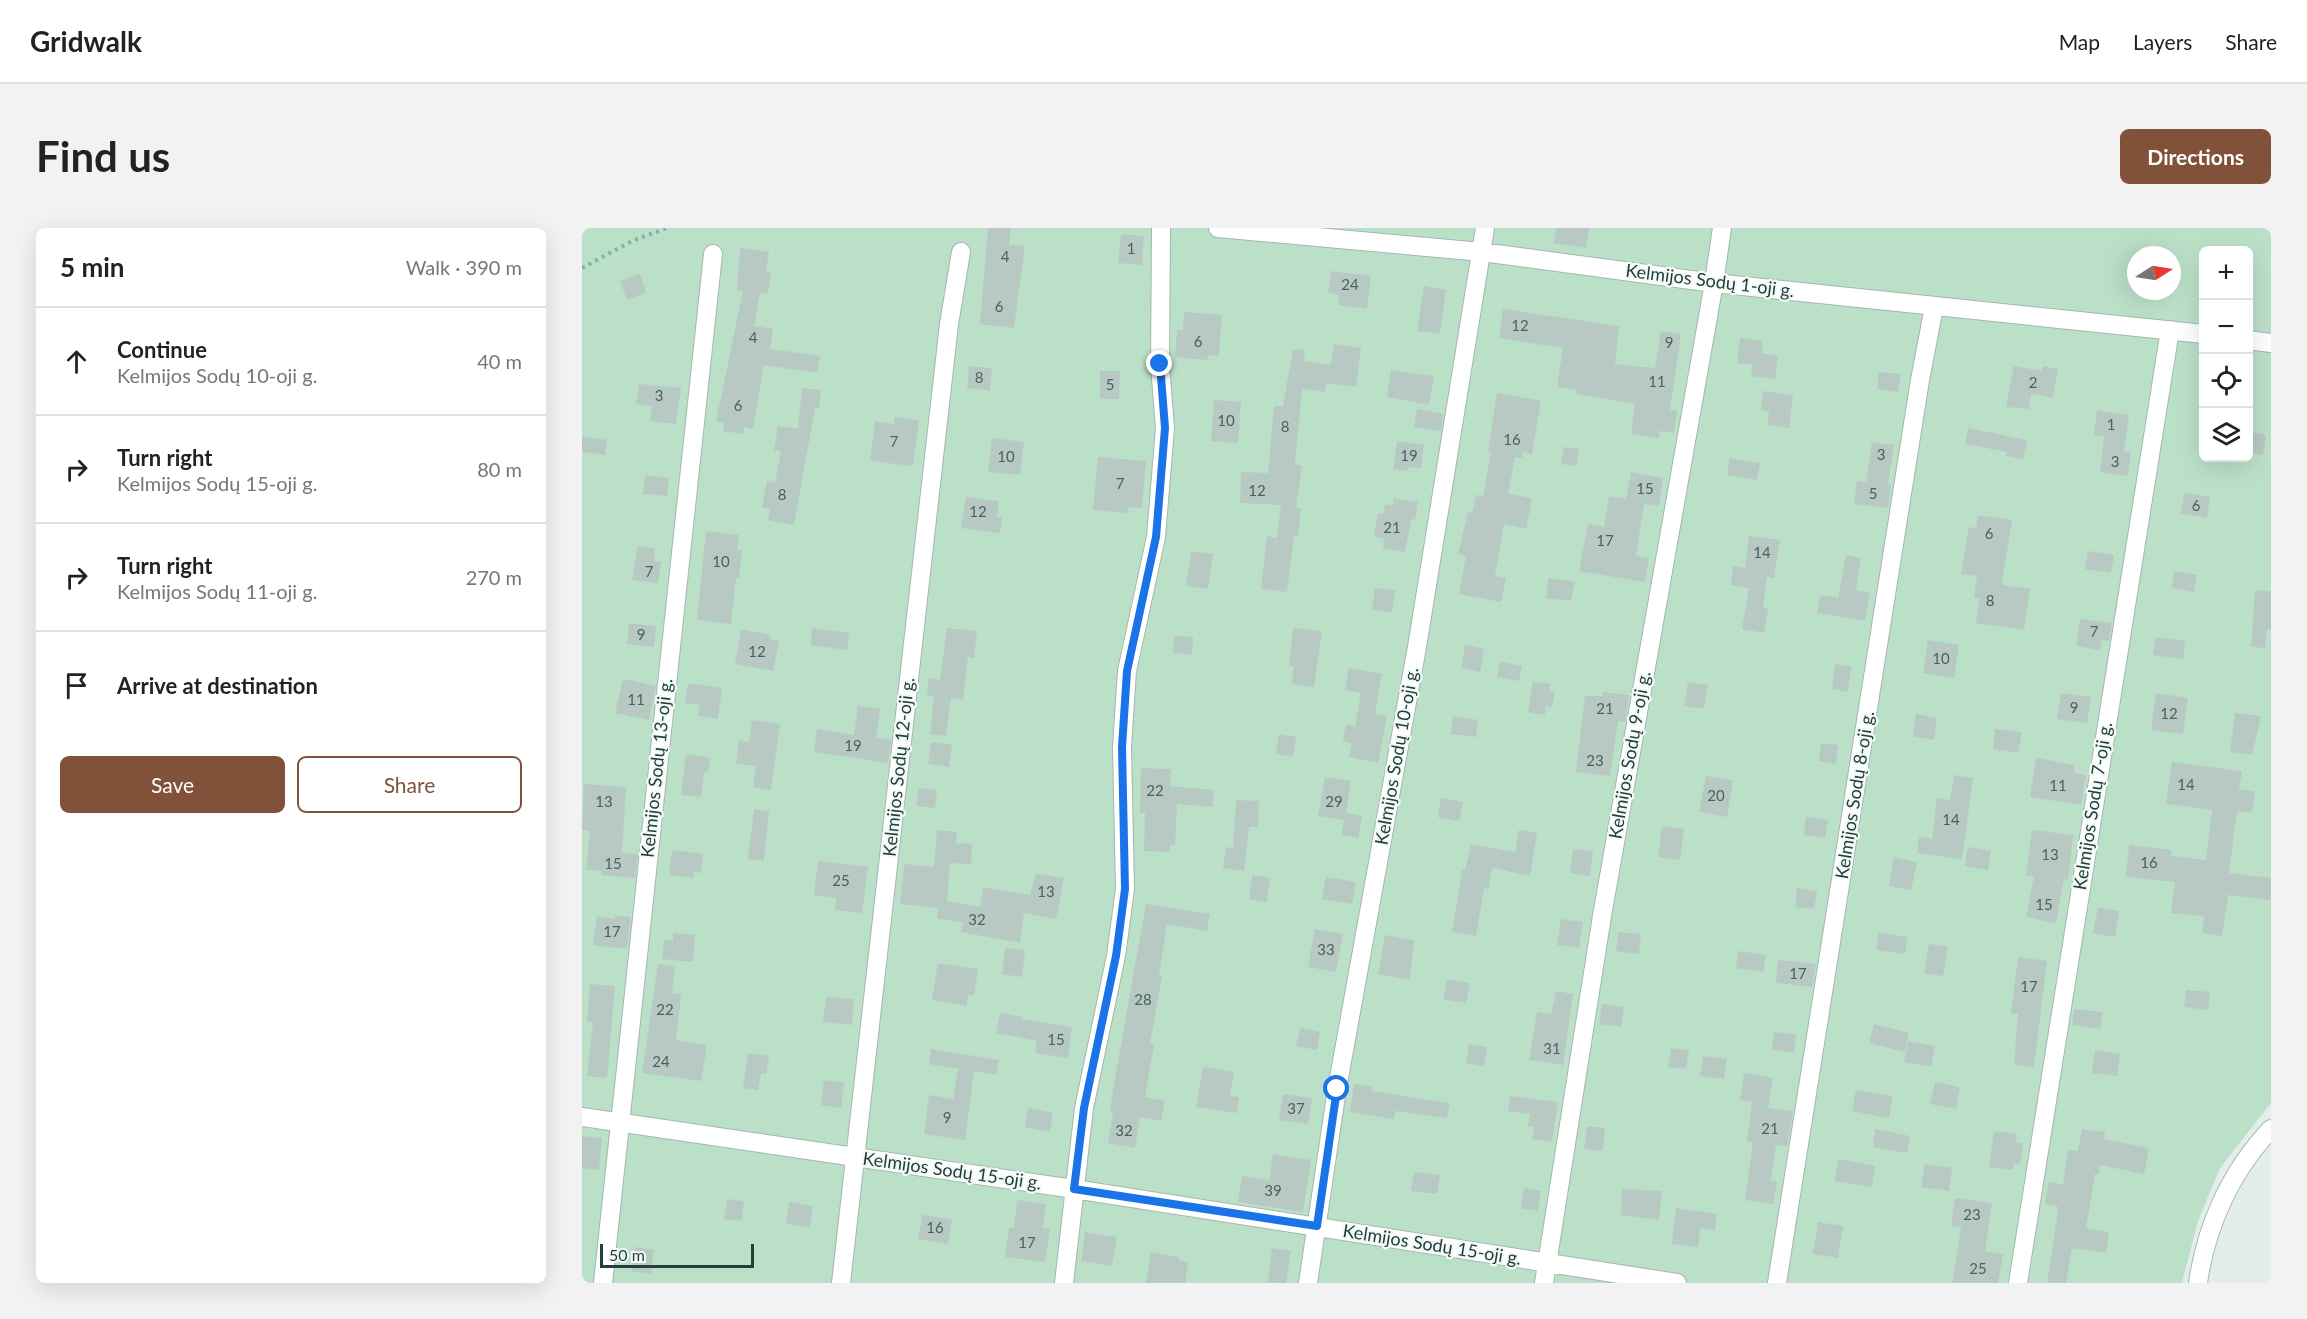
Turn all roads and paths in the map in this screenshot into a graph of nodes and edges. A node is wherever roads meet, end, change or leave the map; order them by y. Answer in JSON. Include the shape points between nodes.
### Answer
{"nodes":[{"id":1,"x":667,"y":228,"type":"edge"},
{"id":2,"x":1161,"y":228,"type":"edge"},
{"id":3,"x":1218,"y":228,"type":"edge"},
{"id":4,"x":1485,"y":228,"type":"edge"},
{"id":5,"x":1722,"y":228,"type":"edge"},
{"id":6,"x":962,"y":252,"type":"dead end"},
{"id":7,"x":1482,"y":252,"type":"junction"},
{"id":8,"x":713,"y":254,"type":"dead end"},
{"id":9,"x":582,"y":268,"type":"edge"},
{"id":10,"x":1714,"y":283,"type":"junction"},
{"id":11,"x":1934,"y":307,"type":"junction"},
{"id":12,"x":2170,"y":330,"type":"junction"},
{"id":13,"x":2199,"y":333,"type":"edge"},
{"id":14,"x":2253,"y":341,"type":"edge"},
{"id":15,"x":2271,"y":343,"type":"edge"},
{"id":16,"x":582,"y":1118,"type":"edge"},
{"id":17,"x":619,"y":1122,"type":"junction"},
{"id":18,"x":2271,"y":1129,"type":"edge"},
{"id":19,"x":857,"y":1158,"type":"junction"},
{"id":20,"x":1074,"y":1189,"type":"junction"},
{"id":21,"x":1317,"y":1226,"type":"junction"},
{"id":22,"x":1547,"y":1264,"type":"junction"},
{"id":23,"x":603,"y":1283,"type":"edge"},
{"id":24,"x":841,"y":1283,"type":"edge"},
{"id":25,"x":1064,"y":1283,"type":"edge"},
{"id":26,"x":1308,"y":1283,"type":"edge"},
{"id":27,"x":1544,"y":1283,"type":"edge"},
{"id":28,"x":1677,"y":1283,"type":"edge"},
{"id":29,"x":1777,"y":1283,"type":"edge"},
{"id":30,"x":2018,"y":1283,"type":"edge"},
{"id":31,"x":2198,"y":1283,"type":"edge"}],
"edges":[{"from":1,"to":9,"type":"path","via":[[632,241]]},
{"from":2,"to":20,"type":"street","via":[[1160,364],[1165,428],[1156,537],[1127,671],[1122,747],[1125,889],[1116,956],[1084,1108]]},
{"from":3,"to":7,"type":"street","name":"Kelmijos Sodų 1-oji g."},
{"from":4,"to":7,"type":"street","name":"Kelmijos Sodų 10-oji g."},
{"from":5,"to":10,"type":"street","name":"Kelmijos Sodų 9-oji g."},
{"from":6,"to":19,"type":"street","name":"Kelmijos Sodų 12-oji g.","via":[[934,452]]},
{"from":7,"to":10,"type":"street","name":"Kelmijos Sodų 1-oji g."},
{"from":7,"to":21,"type":"street","name":"Kelmijos Sodų 10-oji g.","via":[[1417,647],[1337,1089]]},
{"from":8,"to":17,"type":"street","name":"Kelmijos Sodų 13-oji g."},
{"from":10,"to":11,"type":"street","name":"Kelmijos Sodų 1-oji g."},
{"from":10,"to":22,"type":"street","name":"Kelmijos Sodų 9-oji g.","via":[[1602,916]]},
{"from":11,"to":12,"type":"street","name":"Kelmijos Sodų 1-oji g."},
{"from":11,"to":29,"type":"street","name":"Kelmijos Sodų 8-oji g."},
{"from":12,"to":13,"type":"street","name":"Kelmijos Sodų 1-oji g."},
{"from":12,"to":30,"type":"street","name":"Kelmijos Sodų 7-oji g."},
{"from":14,"to":15,"type":"street"},
{"from":16,"to":17,"type":"street","name":"Kelmijos Sodų 15-oji g."},
{"from":17,"to":19,"type":"street","name":"Kelmijos Sodų 15-oji g."},
{"from":17,"to":23,"type":"street","name":"Kelmijos Sodų 13-oji g."},
{"from":18,"to":31,"type":"street","via":[[2238,1171],[2220,1205],[2207,1237]]},
{"from":19,"to":20,"type":"street","name":"Kelmijos Sodų 15-oji g."},
{"from":19,"to":24,"type":"street","name":"Kelmijos Sodų 12-oji g."},
{"from":20,"to":21,"type":"street","name":"Kelmijos Sodų 15-oji g."},
{"from":20,"to":25,"type":"street"},
{"from":21,"to":22,"type":"street","name":"Kelmijos Sodų 15-oji g."},
{"from":21,"to":26,"type":"street","name":"Kelmijos Sodų 10-oji g."},
{"from":22,"to":27,"type":"street","name":"Kelmijos Sodų 9-oji g."},
{"from":22,"to":28,"type":"street","name":"Kelmijos Sodų 15-oji g."}]}
